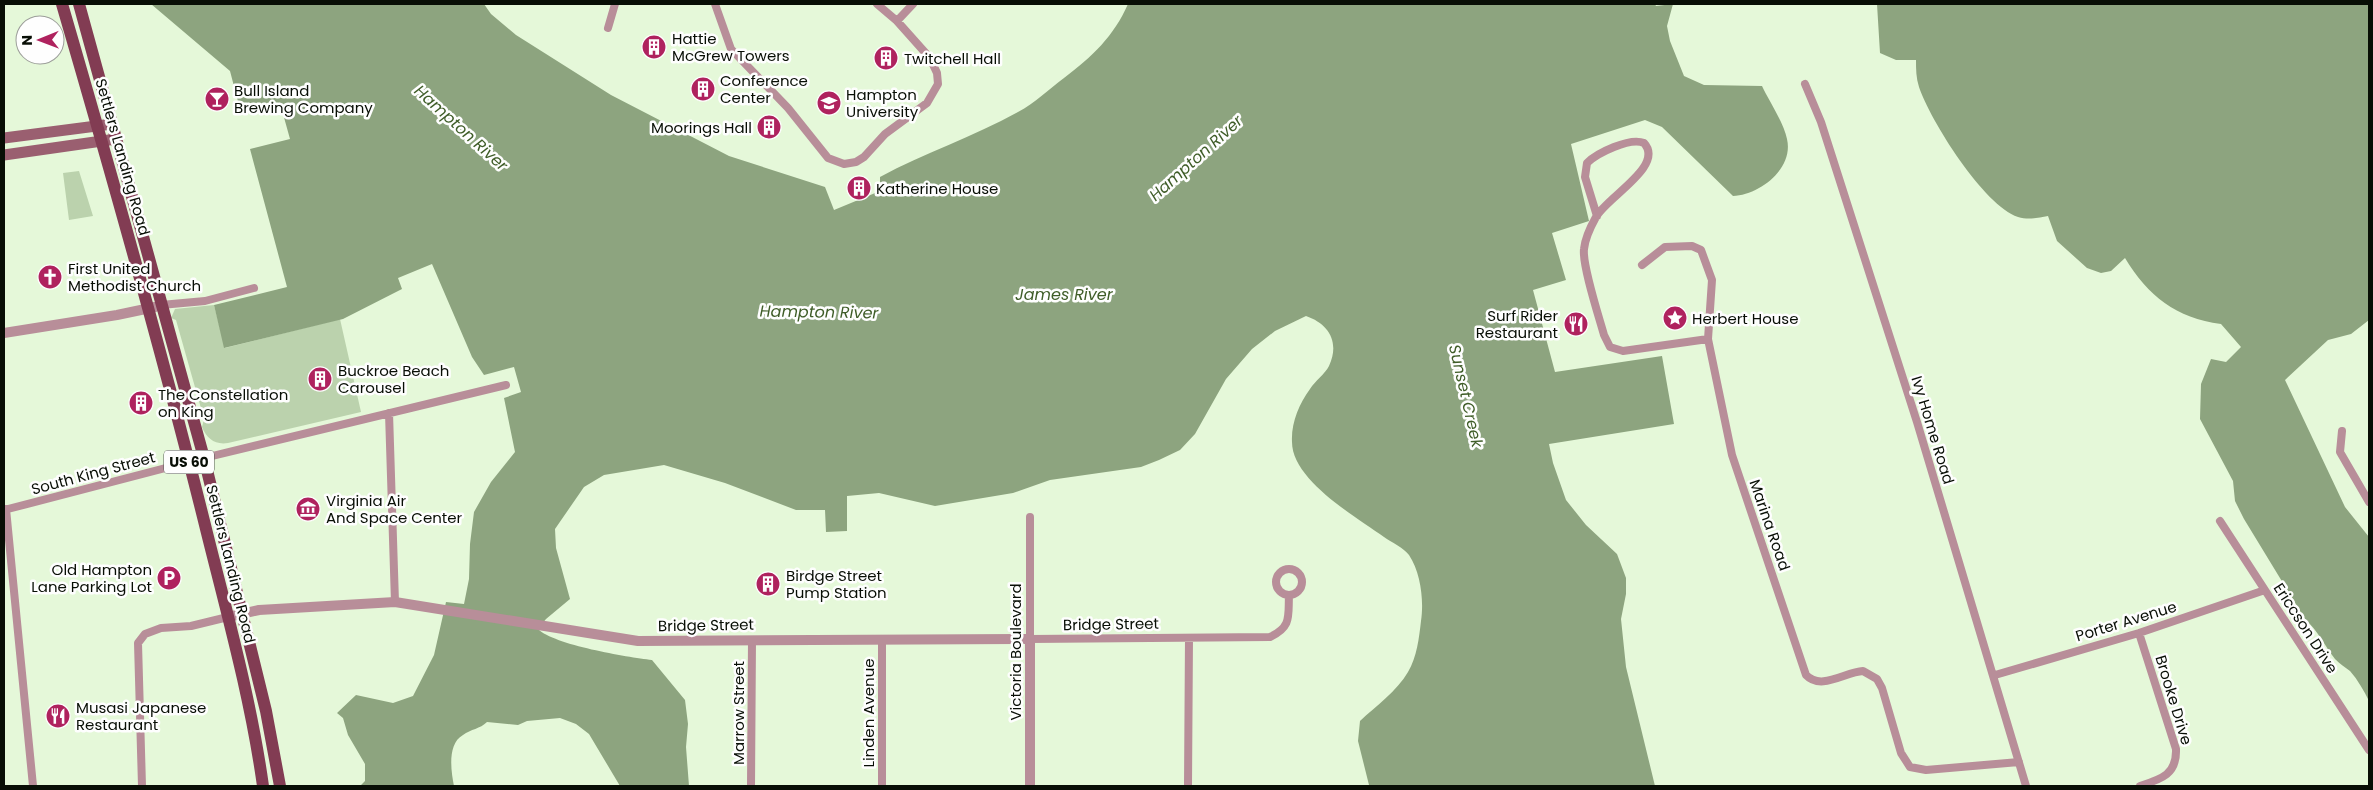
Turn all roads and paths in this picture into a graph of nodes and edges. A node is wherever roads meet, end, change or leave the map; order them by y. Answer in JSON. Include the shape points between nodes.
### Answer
{"nodes":[{"id":1,"x":62,"y":4,"type":"edge"},
{"id":2,"x":79,"y":4,"type":"edge"},
{"id":3,"x":616,"y":4,"type":"edge"},
{"id":4,"x":714,"y":4,"type":"edge"},
{"id":5,"x":877,"y":4,"type":"edge"},
{"id":6,"x":914,"y":4,"type":"edge"},
{"id":7,"x":897,"y":22,"type":"junction"},
{"id":8,"x":608,"y":28,"type":"dead end"},
{"id":9,"x":1805,"y":84,"type":"dead end"},
{"id":10,"x":112,"y":124,"type":"junction"},
{"id":11,"x":98,"y":127,"type":"junction"},
{"id":12,"x":4,"y":138,"type":"edge"},
{"id":13,"x":116,"y":139,"type":"junction"},
{"id":14,"x":102,"y":142,"type":"junction"},
{"id":15,"x":4,"y":155,"type":"edge"},
{"id":16,"x":1597,"y":216,"type":"junction"},
{"id":17,"x":1642,"y":266,"type":"dead end"},
{"id":18,"x":254,"y":288,"type":"dead end"},
{"id":19,"x":161,"y":305,"type":"junction"},
{"id":20,"x":148,"y":309,"type":"junction"},
{"id":21,"x":4,"y":332,"type":"edge"},
{"id":22,"x":1708,"y":339,"type":"junction"},
{"id":23,"x":506,"y":386,"type":"dead end"},
{"id":24,"x":389,"y":414,"type":"junction"},
{"id":25,"x":2342,"y":431,"type":"dead end"},
{"id":26,"x":204,"y":458,"type":"junction"},
{"id":27,"x":189,"y":462,"type":"junction"},
{"id":28,"x":2369,"y":502,"type":"edge"},
{"id":29,"x":5,"y":509,"type":"edge"},
{"id":30,"x":1030,"y":517,"type":"dead end"},
{"id":31,"x":2220,"y":521,"type":"dead end"},
{"id":32,"x":2265,"y":590,"type":"junction"},
{"id":33,"x":1289,"y":595,"type":"dead end"},
{"id":34,"x":395,"y":602,"type":"junction"},
{"id":35,"x":243,"y":613,"type":"junction"},
{"id":36,"x":228,"y":617,"type":"junction"},
{"id":37,"x":2139,"y":633,"type":"junction"},
{"id":38,"x":1189,"y":638,"type":"junction"},
{"id":39,"x":882,"y":639,"type":"junction"},
{"id":40,"x":752,"y":640,"type":"junction"},
{"id":41,"x":1030,"y":640,"type":"junction"},
{"id":42,"x":1995,"y":675,"type":"junction"},
{"id":43,"x":2369,"y":750,"type":"edge"},
{"id":44,"x":2019,"y":762,"type":"junction"},
{"id":45,"x":33,"y":786,"type":"edge"},
{"id":46,"x":142,"y":786,"type":"edge"},
{"id":47,"x":263,"y":786,"type":"edge"},
{"id":48,"x":280,"y":786,"type":"edge"},
{"id":49,"x":751,"y":786,"type":"edge"},
{"id":50,"x":882,"y":786,"type":"edge"},
{"id":51,"x":1030,"y":786,"type":"edge"},
{"id":52,"x":1188,"y":786,"type":"edge"},
{"id":53,"x":2026,"y":786,"type":"edge"},
{"id":54,"x":2140,"y":786,"type":"edge"}],
"edges":[{"from":1,"to":11,"type":"main road","name":"Settlers Landing Road","number":"US 60"},
{"from":2,"to":10,"type":"main road","name":"Settlers Landing Road","number":"US 60"},
{"from":3,"to":8,"type":"street"},
{"from":4,"to":7,"type":"street","via":[[731,49],[788,108],[824,154],[836,162],[851,164],[864,157],[885,134],[927,102],[938,84],[930,58]]},
{"from":5,"to":7,"type":"street"},
{"from":6,"to":7,"type":"street"},
{"from":9,"to":42,"type":"street","name":"Ivy Home Road","via":[[1822,122]]},
{"from":10,"to":11,"type":"main road"},
{"from":10,"to":13,"type":"main road","name":"Settlers Landing Road","number":"US 60"},
{"from":11,"to":12,"type":"main road"},
{"from":11,"to":14,"type":"main road","name":"Settlers Landing Road","number":"US 60"},
{"from":13,"to":14,"type":"main road"},
{"from":13,"to":19,"type":"main road","name":"Settlers Landing Road","number":"US 60"},
{"from":14,"to":15,"type":"main road"},
{"from":14,"to":20,"type":"main road","name":"Settlers Landing Road","number":"US 60"},
{"from":16,"to":16,"type":"street","via":[[1647,164],[1649,152],[1644,143],[1624,143],[1588,164],[1585,177]]},
{"from":16,"to":22,"type":"street","via":[[1584,254],[1604,335],[1610,346],[1623,351]]},
{"from":17,"to":22,"type":"street","via":[[1665,247],[1692,246],[1701,250],[1712,280]]},
{"from":18,"to":19,"type":"street","via":[[205,301]]},
{"from":19,"to":20,"type":"street"},
{"from":19,"to":26,"type":"main road","name":"Settlers Landing Road","number":"US 60"},
{"from":20,"to":21,"type":"street"},
{"from":20,"to":27,"type":"main road","name":"Settlers Landing Road","number":"US 60"},
{"from":22,"to":44,"type":"street","name":"Marina Road","via":[[1732,455],[1806,675],[1821,682],[1863,671],[1877,679],[1902,753],[1910,767],[1926,770]]},
{"from":23,"to":24,"type":"street","name":"South King Street"},
{"from":24,"to":26,"type":"street","name":"South King Street"},
{"from":24,"to":34,"type":"street"},
{"from":25,"to":28,"type":"street","via":[[2340,452]]},
{"from":26,"to":27,"type":"street","name":"South King Street"},
{"from":26,"to":35,"type":"main road","name":"Settlers Landing Road","number":"US 60"},
{"from":27,"to":29,"type":"street","name":"South King Street"},
{"from":27,"to":36,"type":"main road","name":"Settlers Landing Road","number":"US 60"},
{"from":29,"to":45,"type":"street"},
{"from":30,"to":41,"type":"street","name":"Victoria Boulevard"},
{"from":31,"to":32,"type":"street","name":"Ericcson Drive"},
{"from":32,"to":37,"type":"street","name":"Porter Avenue"},
{"from":32,"to":43,"type":"street","name":"Ericcson Drive"},
{"from":33,"to":38,"type":"street","name":"Bridge Street","via":[[1288,622],[1282,632],[1270,637]]},
{"from":34,"to":35,"type":"street","name":"Bridge Street"},
{"from":34,"to":40,"type":"street","name":"Bridge Street","via":[[638,641]]},
{"from":35,"to":36,"type":"street","name":"Bridge Street"},
{"from":35,"to":48,"type":"main road","name":"Settlers Landing Road","number":"US 60"},
{"from":36,"to":46,"type":"street","via":[[191,626],[161,628],[146,634],[138,643]]},
{"from":36,"to":47,"type":"main road","name":"Settlers Landing Road","number":"US 60","via":[[251,713]]},
{"from":37,"to":42,"type":"street","name":"Porter Avenue"},
{"from":37,"to":54,"type":"street","name":"Brooke Drive","via":[[2176,749],[2176,761],[2169,773]]},
{"from":38,"to":41,"type":"street","name":"Bridge Street"},
{"from":38,"to":52,"type":"street"},
{"from":39,"to":40,"type":"street","name":"Bridge Street"},
{"from":39,"to":41,"type":"street","name":"Bridge Street"},
{"from":39,"to":50,"type":"street","name":"Linden Avenue"},
{"from":40,"to":49,"type":"street","name":"Marrow Street"},
{"from":41,"to":51,"type":"street","name":"Victoria Boulevard"},
{"from":42,"to":44,"type":"street","name":"Ivy Home Road"},
{"from":44,"to":53,"type":"street","name":"Ivy Home Road"}]}
